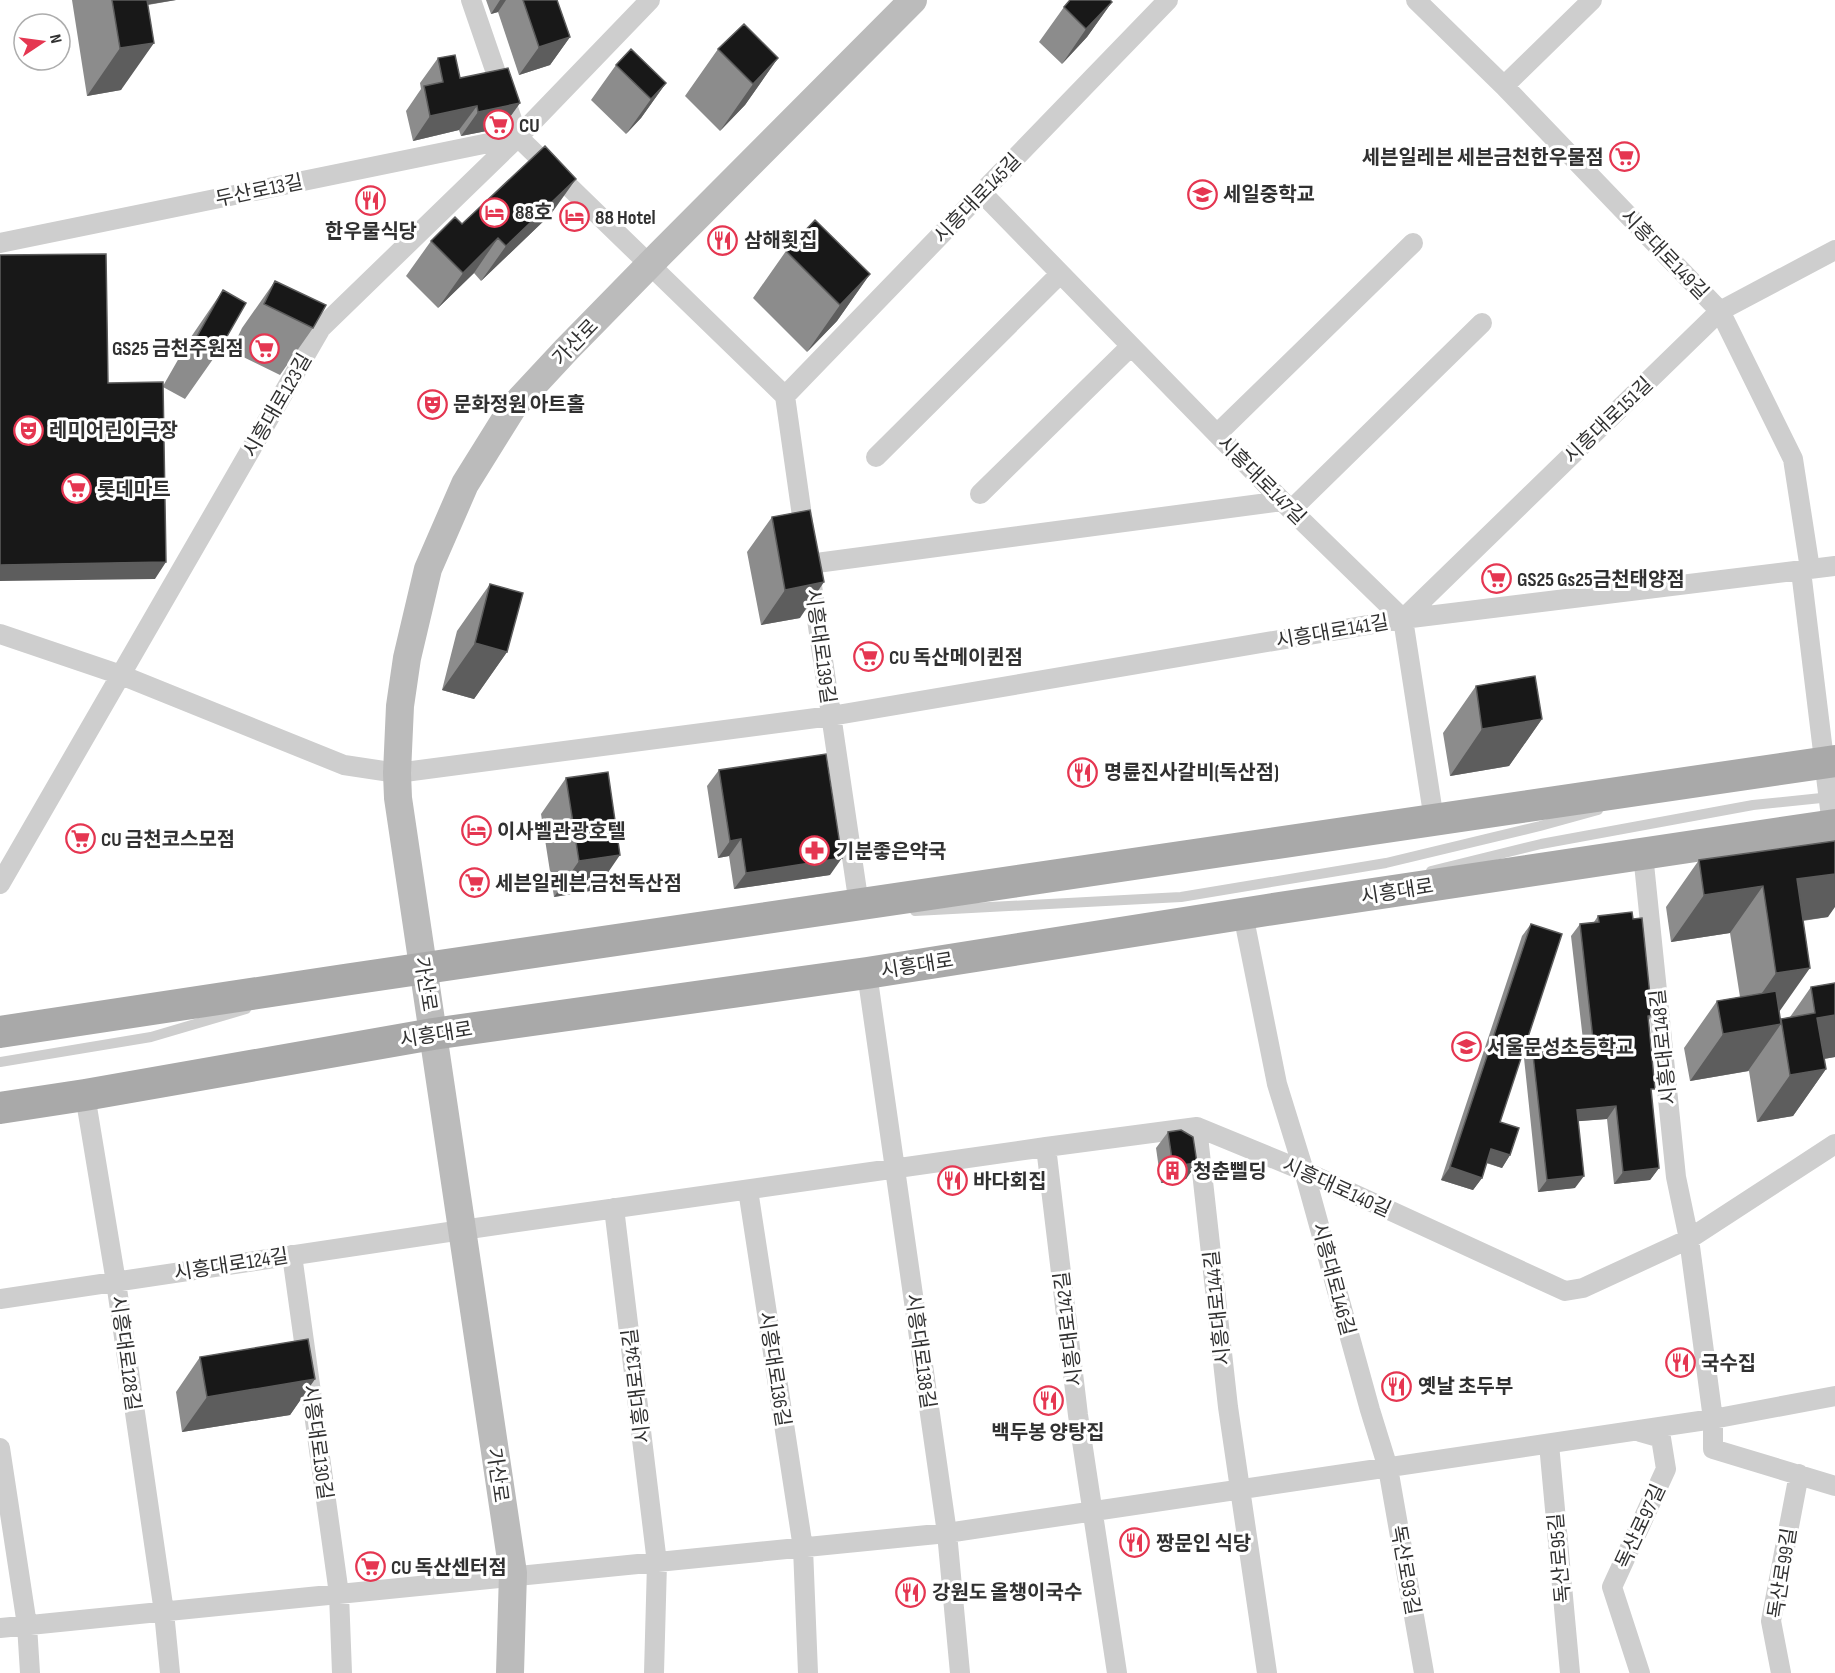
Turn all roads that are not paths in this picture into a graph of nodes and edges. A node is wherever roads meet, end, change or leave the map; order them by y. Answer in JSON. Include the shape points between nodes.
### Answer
{"nodes":[{"id":1,"x":471,"y":0,"type":"edge"},
{"id":2,"x":650,"y":0,"type":"edge"},
{"id":3,"x":913,"y":0,"type":"edge"},
{"id":4,"x":1168,"y":0,"type":"edge"},
{"id":5,"x":1416,"y":0,"type":"edge"},
{"id":6,"x":1592,"y":0,"type":"edge"},
{"id":7,"x":1504,"y":86,"type":"junction"},
{"id":8,"x":518,"y":137,"type":"junction"},
{"id":9,"x":981,"y":193,"type":"junction"},
{"id":10,"x":0,"y":243,"type":"edge"},
{"id":11,"x":1413,"y":243,"type":"dead end"},
{"id":12,"x":1835,"y":250,"type":"edge"},
{"id":13,"x":649,"y":265,"type":"junction"},
{"id":14,"x":1060,"y":274,"type":"junction"},
{"id":15,"x":1720,"y":311,"type":"junction"},
{"id":16,"x":1482,"y":323,"type":"dead end"},
{"id":17,"x":1131,"y":346,"type":"junction"},
{"id":18,"x":785,"y":396,"type":"junction"},
{"id":19,"x":1216,"y":434,"type":"junction"},
{"id":20,"x":876,"y":457,"type":"dead end"},
{"id":21,"x":980,"y":494,"type":"dead end"},
{"id":22,"x":1286,"y":506,"type":"junction"},
{"id":23,"x":809,"y":564,"type":"junction"},
{"id":24,"x":1835,"y":566,"type":"edge"},
{"id":25,"x":1805,"y":570,"type":"junction"},
{"id":26,"x":1403,"y":619,"type":"junction"},
{"id":27,"x":0,"y":634,"type":"edge"},
{"id":28,"x":121,"y":675,"type":"junction"},
{"id":29,"x":831,"y":716,"type":"junction"},
{"id":30,"x":1829,"y":761,"type":"edge"},
{"id":31,"x":397,"y":774,"type":"junction"},
{"id":32,"x":1711,"y":779,"type":"junction"},
{"id":33,"x":1620,"y":804,"type":"dead end"},
{"id":34,"x":1608,"y":807,"type":"dead end"},
{"id":35,"x":1833,"y":819,"type":"edge"},
{"id":36,"x":1434,"y":820,"type":"junction"},
{"id":37,"x":1643,"y":854,"type":"junction"},
{"id":38,"x":1417,"y":874,"type":"dead end"},
{"id":39,"x":1394,"y":880,"type":"dead end"},
{"id":40,"x":0,"y":884,"type":"edge"},
{"id":41,"x":868,"y":909,"type":"junction"},
{"id":42,"x":901,"y":912,"type":"dead end"},
{"id":43,"x":1255,"y":912,"type":"junction"},
{"id":44,"x":423,"y":969,"type":"junction"},
{"id":45,"x":867,"y":973,"type":"junction"},
{"id":46,"x":344,"y":980,"type":"junction"},
{"id":47,"x":265,"y":1003,"type":"dead end"},
{"id":48,"x":253,"y":1007,"type":"dead end"},
{"id":49,"x":0,"y":1032,"type":"edge"},
{"id":50,"x":433,"y":1034,"type":"junction"},
{"id":51,"x":0,"y":1062,"type":"edge"},
{"id":52,"x":85,"y":1095,"type":"junction"},
{"id":53,"x":0,"y":1108,"type":"edge"},
{"id":54,"x":1197,"y":1127,"type":"junction"},
{"id":55,"x":1835,"y":1144,"type":"edge"},
{"id":56,"x":1046,"y":1147,"type":"junction"},
{"id":57,"x":895,"y":1169,"type":"junction"},
{"id":58,"x":1304,"y":1171,"type":"junction"},
{"id":59,"x":748,"y":1190,"type":"junction"},
{"id":60,"x":614,"y":1208,"type":"junction"},
{"id":61,"x":462,"y":1230,"type":"junction"},
{"id":62,"x":1689,"y":1239,"type":"junction"},
{"id":63,"x":292,"y":1255,"type":"junction"},
{"id":64,"x":116,"y":1282,"type":"junction"},
{"id":65,"x":0,"y":1299,"type":"edge"},
{"id":66,"x":1835,"y":1396,"type":"edge"},
{"id":67,"x":1713,"y":1419,"type":"junction"},
{"id":68,"x":1636,"y":1431,"type":"junction"},
{"id":69,"x":1549,"y":1444,"type":"junction"},
{"id":70,"x":0,"y":1448,"type":"edge"},
{"id":71,"x":1388,"y":1468,"type":"junction"},
{"id":72,"x":1799,"y":1474,"type":"junction"},
{"id":73,"x":1835,"y":1486,"type":"edge"},
{"id":74,"x":1240,"y":1489,"type":"junction"},
{"id":75,"x":1093,"y":1511,"type":"junction"},
{"id":76,"x":947,"y":1533,"type":"junction"},
{"id":77,"x":803,"y":1548,"type":"junction"},
{"id":78,"x":657,"y":1563,"type":"junction"},
{"id":79,"x":513,"y":1577,"type":"junction"},
{"id":80,"x":339,"y":1594,"type":"junction"},
{"id":81,"x":164,"y":1612,"type":"junction"},
{"id":82,"x":27,"y":1625,"type":"junction"},
{"id":83,"x":0,"y":1628,"type":"edge"},
{"id":84,"x":30,"y":1673,"type":"edge"},
{"id":85,"x":170,"y":1673,"type":"edge"},
{"id":86,"x":342,"y":1673,"type":"edge"},
{"id":87,"x":510,"y":1673,"type":"edge"},
{"id":88,"x":654,"y":1673,"type":"edge"},
{"id":89,"x":808,"y":1673,"type":"edge"},
{"id":90,"x":960,"y":1673,"type":"edge"},
{"id":91,"x":1117,"y":1673,"type":"edge"},
{"id":92,"x":1267,"y":1673,"type":"edge"},
{"id":93,"x":1425,"y":1673,"type":"edge"},
{"id":94,"x":1570,"y":1673,"type":"edge"},
{"id":95,"x":1640,"y":1673,"type":"edge"},
{"id":96,"x":1781,"y":1673,"type":"edge"}],
"edges":[{"from":1,"to":8,"type":"street"},
{"from":2,"to":8,"type":"street","name":"시흥대로123길"},
{"from":3,"to":13,"type":"main road","name":"가산로"},
{"from":4,"to":9,"type":"street","name":"시흥대로145길"},
{"from":5,"to":7,"type":"street","name":"시흥대로149길"},
{"from":6,"to":7,"type":"street"},
{"from":7,"to":15,"type":"street","name":"시흥대로149길"},
{"from":8,"to":10,"type":"street","name":"두산로13길"},
{"from":8,"to":13,"type":"street"},
{"from":8,"to":28,"type":"street","name":"시흥대로123길","via":[[321,328]]},
{"from":9,"to":14,"type":"street","name":"시흥대로147길"},
{"from":9,"to":18,"type":"street","name":"시흥대로145길"},
{"from":11,"to":19,"type":"street"},
{"from":12,"to":15,"type":"street","name":"시흥대로151길"},
{"from":13,"to":18,"type":"street"},
{"from":13,"to":31,"type":"main road","name":"가산로","via":[[513,407],[465,484],[428,569],[416,617],[400,706]]},
{"from":14,"to":17,"type":"street","name":"시흥대로147길"},
{"from":14,"to":20,"type":"street"},
{"from":15,"to":25,"type":"street","name":"시흥대로149길","via":[[1793,459]]},
{"from":15,"to":26,"type":"street","name":"시흥대로151길"},
{"from":16,"to":22,"type":"street"},
{"from":17,"to":19,"type":"street","name":"시흥대로147길"},
{"from":17,"to":21,"type":"street"},
{"from":18,"to":23,"type":"street","name":"시흥대로139길"},
{"from":19,"to":22,"type":"street","name":"시흥대로147길"},
{"from":22,"to":23,"type":"street"},
{"from":22,"to":26,"type":"street","name":"시흥대로147길"},
{"from":23,"to":29,"type":"street","name":"시흥대로139길"},
{"from":24,"to":25,"type":"street","name":"시흥대로141길"},
{"from":25,"to":26,"type":"street","name":"시흥대로141길"},
{"from":25,"to":30,"type":"street","name":"시흥대로149길"},
{"from":26,"to":29,"type":"street","name":"시흥대로141길"},
{"from":26,"to":36,"type":"street"},
{"from":27,"to":28,"type":"street"},
{"from":28,"to":31,"type":"street","via":[[344,765]]},
{"from":28,"to":40,"type":"street","name":"시흥대로123길"},
{"from":29,"to":31,"type":"street"},
{"from":29,"to":41,"type":"street","name":"시흥대로139길"},
{"from":30,"to":32,"type":"main road"},
{"from":30,"to":35,"type":"street","name":"시흥대로149길"},
{"from":31,"to":44,"type":"main road","name":"가산로"},
{"from":32,"to":33,"type":"lane"},
{"from":32,"to":36,"type":"main road"},
{"from":34,"to":42,"type":"lane","via":[[1386,863],[1181,897]]},
{"from":35,"to":37,"type":"main road","name":"시흥대로"},
{"from":35,"to":38,"type":"lane","via":[[1753,805],[1541,844]]},
{"from":36,"to":41,"type":"main road"},
{"from":37,"to":43,"type":"main road","name":"시흥대로"},
{"from":37,"to":62,"type":"street","name":"시흥대로148길","via":[[1677,1178]]},
{"from":39,"to":43,"type":"lane"},
{"from":41,"to":44,"type":"main road","via":[[772,918]]},
{"from":43,"to":45,"type":"main road","name":"시흥대로"},
{"from":43,"to":58,"type":"street","name":"시흥대로146길","via":[[1277,1084]]},
{"from":44,"to":46,"type":"main road"},
{"from":44,"to":50,"type":"main road","name":"가산로"},
{"from":45,"to":50,"type":"main road","name":"시흥대로"},
{"from":45,"to":57,"type":"street","name":"시흥대로138길"},
{"from":46,"to":47,"type":"lane"},
{"from":46,"to":49,"type":"main road"},
{"from":48,"to":51,"type":"lane","via":[[151,1037]]},
{"from":50,"to":52,"type":"main road","name":"시흥대로"},
{"from":50,"to":61,"type":"main road","name":"가산로"},
{"from":52,"to":53,"type":"main road","name":"시흥대로"},
{"from":52,"to":64,"type":"street","name":"시흥대로128길"},
{"from":54,"to":56,"type":"street","name":"시흥대로140길"},
{"from":54,"to":58,"type":"street","name":"시흥대로140길"},
{"from":54,"to":74,"type":"street","name":"시흥대로144길"},
{"from":55,"to":62,"type":"street"},
{"from":56,"to":57,"type":"street","name":"시흥대로140길"},
{"from":56,"to":75,"type":"street","name":"시흥대로142길"},
{"from":57,"to":59,"type":"street"},
{"from":57,"to":76,"type":"street","name":"시흥대로138길"},
{"from":58,"to":62,"type":"street","name":"시흥대로140길","via":[[1566,1291],[1583,1288]]},
{"from":58,"to":71,"type":"street","name":"시흥대로146길"},
{"from":59,"to":60,"type":"street"},
{"from":59,"to":77,"type":"street","name":"시흥대로136길"},
{"from":60,"to":61,"type":"street"},
{"from":60,"to":78,"type":"street","name":"시흥대로134길"},
{"from":61,"to":63,"type":"street","name":"시흥대로124길"},
{"from":61,"to":79,"type":"main road","name":"가산로"},
{"from":62,"to":67,"type":"street","name":"시흥대로148길"},
{"from":63,"to":64,"type":"street","name":"시흥대로124길"},
{"from":63,"to":80,"type":"street","name":"시흥대로130길"},
{"from":64,"to":65,"type":"street","name":"시흥대로124길"},
{"from":64,"to":81,"type":"street","name":"시흥대로128길"},
{"from":66,"to":67,"type":"street"},
{"from":67,"to":68,"type":"street"},
{"from":67,"to":72,"type":"street","name":"시흥대로148길","via":[[1713,1449]]},
{"from":68,"to":69,"type":"street"},
{"from":68,"to":95,"type":"street","name":"독산로97길","via":[[1661,1438],[1666,1469],[1612,1587]]},
{"from":69,"to":71,"type":"street"},
{"from":69,"to":94,"type":"street","name":"독산로95길"},
{"from":70,"to":82,"type":"street"},
{"from":71,"to":74,"type":"street"},
{"from":71,"to":93,"type":"street","name":"독산로93길"},
{"from":72,"to":73,"type":"street","name":"시흥대로148길"},
{"from":72,"to":96,"type":"street","name":"독산로99길","via":[[1771,1621]]},
{"from":74,"to":75,"type":"street"},
{"from":74,"to":92,"type":"street","name":"시흥대로144길"},
{"from":75,"to":76,"type":"street"},
{"from":75,"to":91,"type":"street","name":"시흥대로142길"},
{"from":76,"to":77,"type":"street"},
{"from":76,"to":90,"type":"street","name":"시흥대로138길"},
{"from":77,"to":78,"type":"street"},
{"from":77,"to":89,"type":"street","name":"시흥대로136길"},
{"from":78,"to":79,"type":"street"},
{"from":78,"to":88,"type":"street","name":"시흥대로134길"},
{"from":79,"to":80,"type":"street"},
{"from":79,"to":87,"type":"main road","name":"가산로"},
{"from":80,"to":81,"type":"street"},
{"from":80,"to":86,"type":"street","name":"시흥대로130길"},
{"from":81,"to":82,"type":"street"},
{"from":81,"to":85,"type":"street","name":"시흥대로128길"},
{"from":82,"to":83,"type":"street"},
{"from":82,"to":84,"type":"street"}]}
